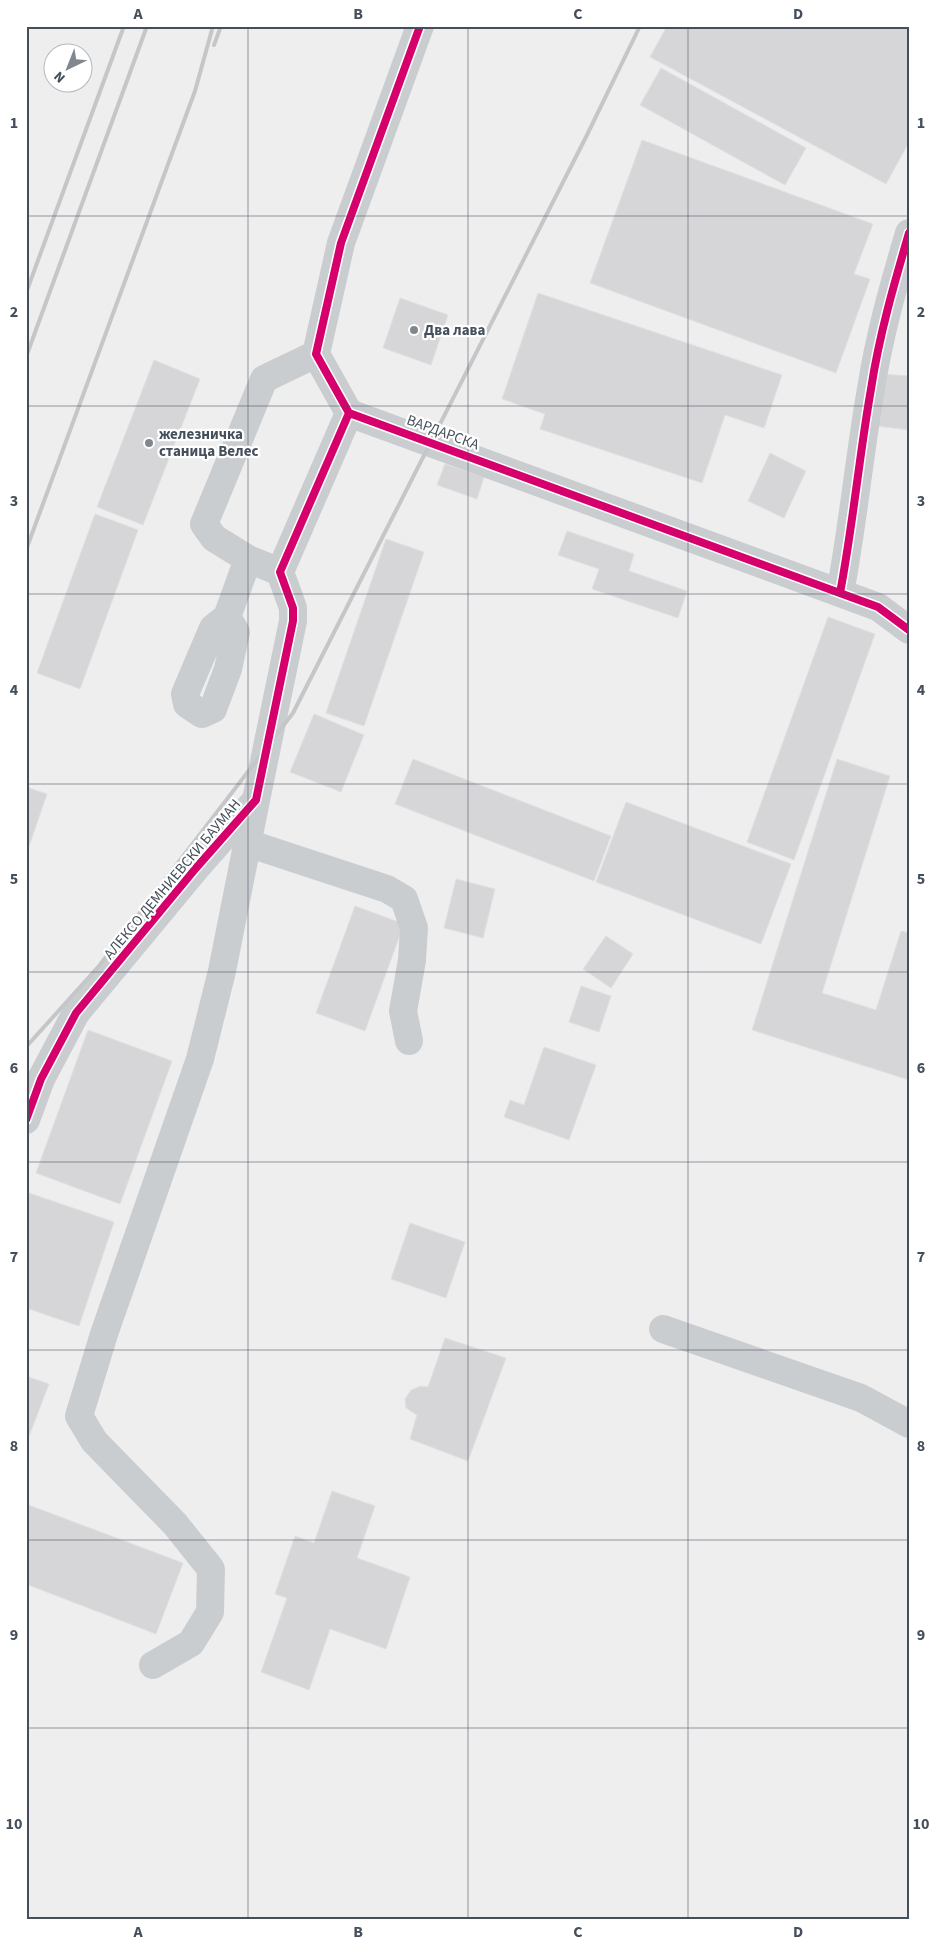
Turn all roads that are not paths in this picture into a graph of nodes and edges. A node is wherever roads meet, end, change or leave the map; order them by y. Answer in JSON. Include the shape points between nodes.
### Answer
{"nodes":[{"id":1,"x":420,"y":26,"type":"edge"},
{"id":2,"x":909,"y":233,"type":"edge"},
{"id":3,"x":316,"y":354,"type":"junction"},
{"id":4,"x":348,"y":413,"type":"junction"},
{"id":5,"x":248,"y":559,"type":"junction"},
{"id":6,"x":280,"y":572,"type":"junction"},
{"id":7,"x":840,"y":593,"type":"junction"},
{"id":8,"x":227,"y":617,"type":"dead end"},
{"id":9,"x":909,"y":630,"type":"edge"},
{"id":10,"x":256,"y":800,"type":"junction"},
{"id":11,"x":248,"y":843,"type":"junction"},
{"id":12,"x":409,"y":1040,"type":"dead end"},
{"id":13,"x":26,"y":1120,"type":"edge"},
{"id":14,"x":663,"y":1329,"type":"dead end"},
{"id":15,"x":909,"y":1424,"type":"edge"},
{"id":16,"x":153,"y":1665,"type":"dead end"}],
"edges":[{"from":1,"to":3,"type":"street","via":[[341,243]]},
{"from":2,"to":7,"type":"street","via":[[871,387]]},
{"from":3,"to":4,"type":"street"},
{"from":3,"to":5,"type":"street","via":[[264,379],[204,524],[214,538]]},
{"from":4,"to":6,"type":"street"},
{"from":4,"to":7,"type":"street","name":"ВАРДАРСКА"},
{"from":5,"to":6,"type":"street"},
{"from":5,"to":8,"type":"street"},
{"from":6,"to":10,"type":"street","name":"АЛЕКСО ДЕМНИЕВСКИ БАУМАН","via":[[293,608],[293,621]]},
{"from":7,"to":9,"type":"street","name":"ВАРДАРСКА","via":[[878,607]]},
{"from":10,"to":11,"type":"street"},
{"from":10,"to":13,"type":"street","name":"АЛЕКСО ДЕМНИЕВСКИ БАУМАН","via":[[76,1014],[41,1079]]},
{"from":11,"to":12,"type":"street","via":[[387,889],[404,899],[414,928],[403,1011]]},
{"from":11,"to":16,"type":"street","via":[[200,1059],[104,1334],[79,1416],[94,1441],[175,1524],[211,1569],[210,1612],[191,1642]]},
{"from":14,"to":15,"type":"street","via":[[861,1398]]}]}
